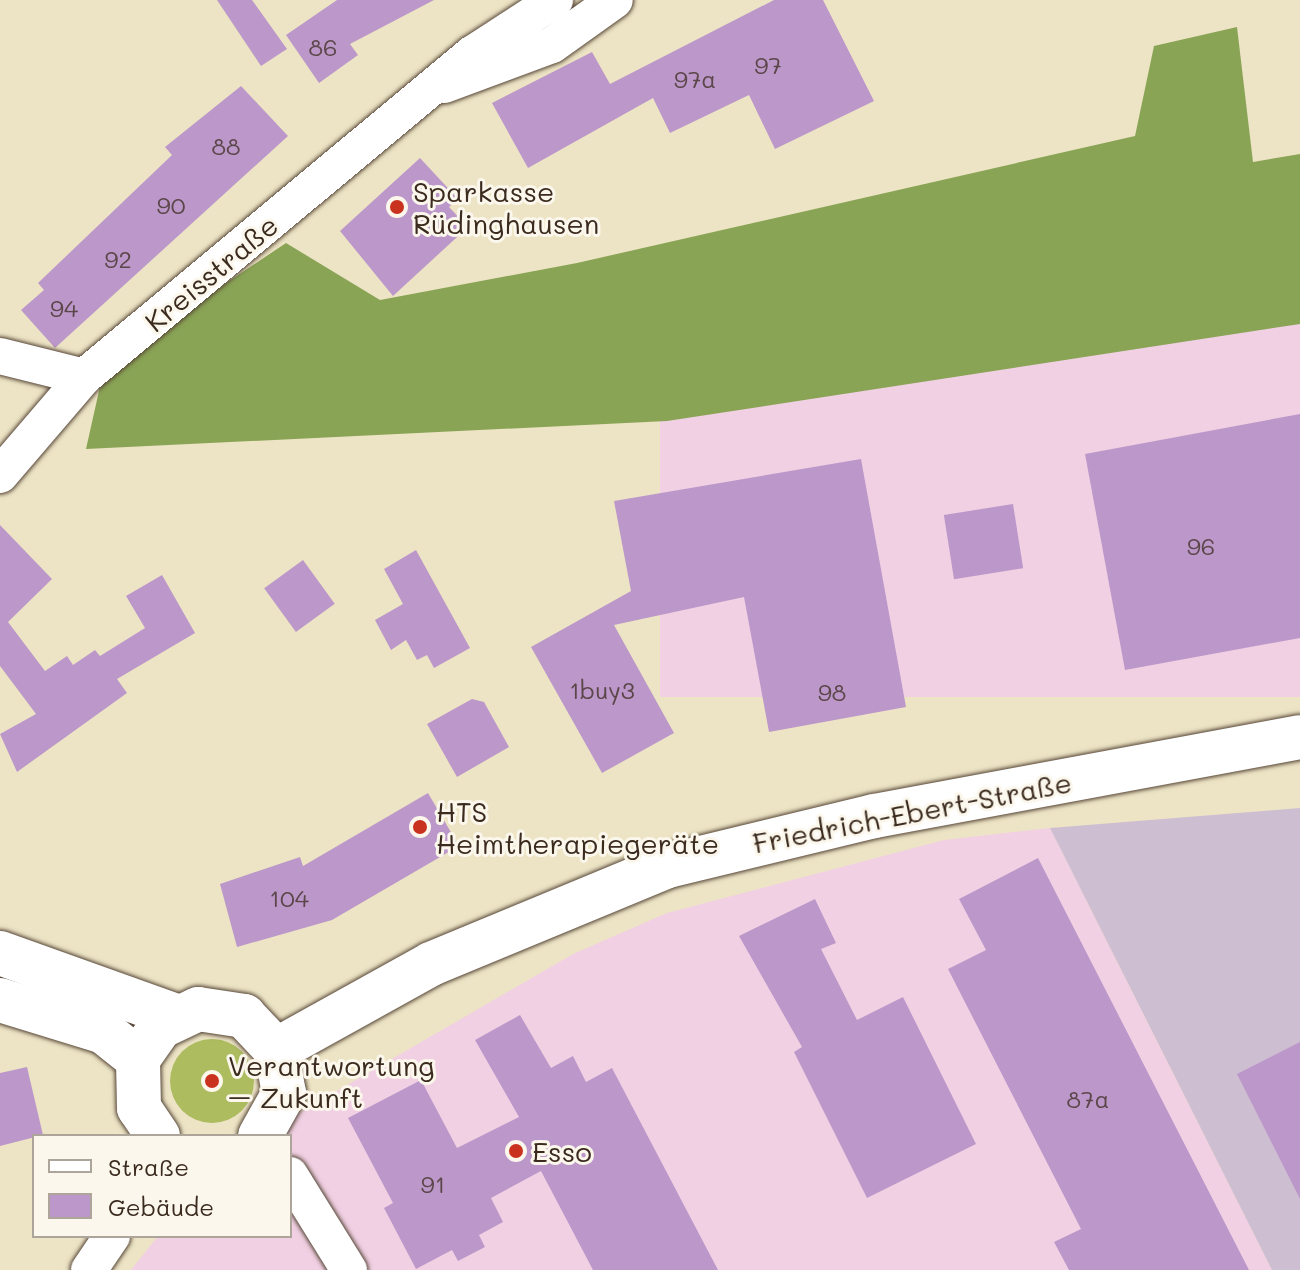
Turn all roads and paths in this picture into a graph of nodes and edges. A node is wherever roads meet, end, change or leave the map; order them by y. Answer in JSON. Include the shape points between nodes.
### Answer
{"nodes":[{"id":1,"x":555,"y":0,"type":"edge"},
{"id":2,"x":615,"y":0,"type":"edge"},
{"id":3,"x":439,"y":86,"type":"junction"},
{"id":4,"x":0,"y":356,"type":"edge"},
{"id":5,"x":84,"y":377,"type":"junction"},
{"id":6,"x":0,"y":475,"type":"edge"},
{"id":7,"x":1300,"y":737,"type":"edge"},
{"id":8,"x":0,"y":953,"type":"edge"},
{"id":9,"x":0,"y":1000,"type":"edge"},
{"id":10,"x":176,"y":1016,"type":"junction"},
{"id":11,"x":276,"y":1050,"type":"junction"},
{"id":12,"x":138,"y":1059,"type":"junction"},
{"id":13,"x":157,"y":1134,"type":"edge"},
{"id":14,"x":264,"y":1134,"type":"edge"},
{"id":15,"x":292,"y":1178,"type":"edge"},
{"id":16,"x":111,"y":1238,"type":"edge"},
{"id":17,"x":89,"y":1270,"type":"edge"},
{"id":18,"x":349,"y":1270,"type":"edge"}],
"edges":[{"from":1,"to":3,"type":"street","name":"Kreisstraße","via":[[472,54]]},
{"from":2,"to":3,"type":"street","name":"Kreisstraße","via":[[552,45]]},
{"from":3,"to":5,"type":"street","name":"Kreisstraße"},
{"from":4,"to":5,"type":"street"},
{"from":5,"to":6,"type":"street","name":"Kreisstraße"},
{"from":7,"to":11,"type":"street","name":"Friedrich-Ebert-Straße","via":[[874,816],[668,866],[431,964]]},
{"from":8,"to":10,"type":"street"},
{"from":9,"to":12,"type":"street","via":[[104,1032]]},
{"from":10,"to":11,"type":"street","via":[[198,1009],[244,1016]]},
{"from":10,"to":12,"type":"street"},
{"from":11,"to":14,"type":"street","via":[[284,1093]]},
{"from":12,"to":13,"type":"street","via":[[139,1108]]},
{"from":15,"to":18,"type":"street"},
{"from":16,"to":17,"type":"street"}]}
